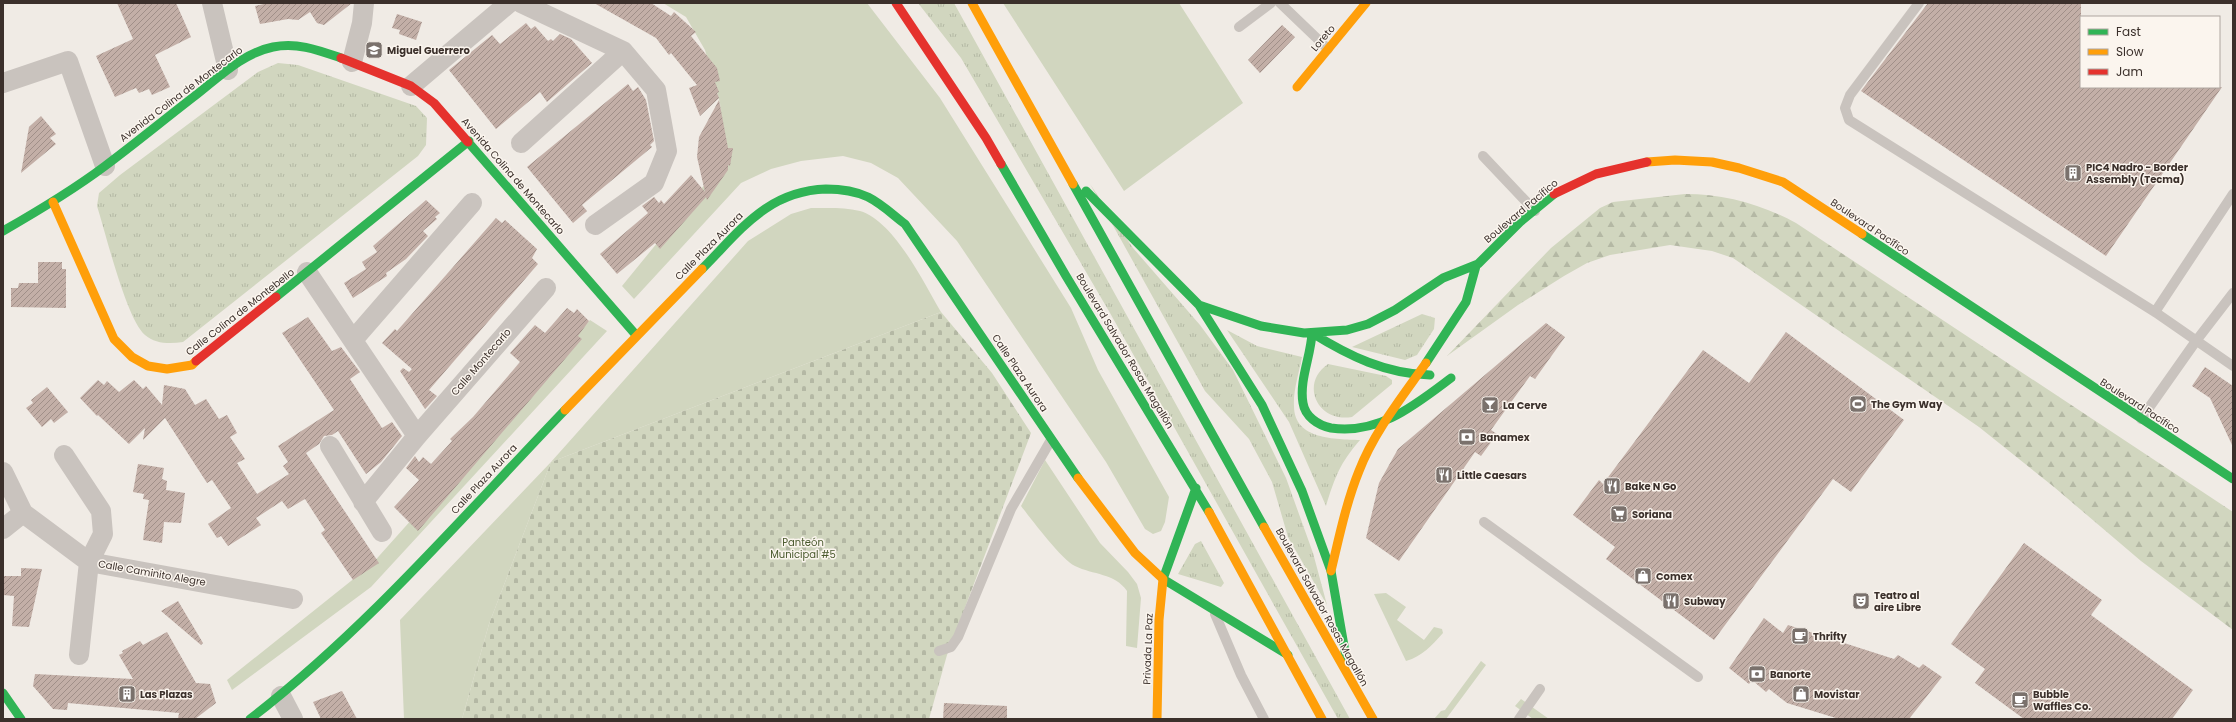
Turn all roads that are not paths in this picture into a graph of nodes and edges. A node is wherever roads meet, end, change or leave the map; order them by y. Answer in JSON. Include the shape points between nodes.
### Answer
{"nodes":[{"id":1,"x":212,"y":3,"type":"edge"},
{"id":2,"x":364,"y":3,"type":"edge"},
{"id":3,"x":509,"y":3,"type":"edge"},
{"id":4,"x":521,"y":3,"type":"edge"},
{"id":5,"x":896,"y":3,"type":"edge"},
{"id":6,"x":972,"y":3,"type":"edge"},
{"id":7,"x":1271,"y":3,"type":"edge"},
{"id":8,"x":1280,"y":3,"type":"edge"},
{"id":9,"x":1366,"y":3,"type":"edge"},
{"id":10,"x":1919,"y":3,"type":"edge"},
{"id":11,"x":1239,"y":27,"type":"dead end"},
{"id":12,"x":1328,"y":49,"type":"junction"},
{"id":13,"x":623,"y":51,"type":"junction"},
{"id":14,"x":352,"y":62,"type":"junction"},
{"id":15,"x":228,"y":70,"type":"junction"},
{"id":16,"x":3,"y":83,"type":"edge"},
{"id":17,"x":411,"y":86,"type":"junction"},
{"id":18,"x":1297,"y":87,"type":"dead end"},
{"id":19,"x":469,"y":141,"type":"junction"},
{"id":20,"x":521,"y":143,"type":"dead end"},
{"id":21,"x":1483,"y":156,"type":"dead end"},
{"id":22,"x":105,"y":166,"type":"junction"},
{"id":23,"x":1067,"y":172,"type":"junction"},
{"id":24,"x":2233,"y":194,"type":"edge"},
{"id":25,"x":53,"y":202,"type":"junction"},
{"id":26,"x":472,"y":203,"type":"dead end"},
{"id":27,"x":1535,"y":211,"type":"junction"},
{"id":28,"x":595,"y":225,"type":"dead end"},
{"id":29,"x":3,"y":231,"type":"edge"},
{"id":30,"x":1476,"y":266,"type":"junction"},
{"id":31,"x":307,"y":272,"type":"junction"},
{"id":32,"x":546,"y":288,"type":"dead end"},
{"id":33,"x":2233,"y":293,"type":"edge"},
{"id":34,"x":1199,"y":305,"type":"junction"},
{"id":35,"x":2155,"y":312,"type":"junction"},
{"id":36,"x":1312,"y":333,"type":"junction"},
{"id":37,"x":636,"y":335,"type":"junction"},
{"id":38,"x":353,"y":340,"type":"junction"},
{"id":39,"x":2196,"y":341,"type":"junction"},
{"id":40,"x":2233,"y":366,"type":"edge"},
{"id":41,"x":1416,"y":376,"type":"junction"},
{"id":42,"x":2141,"y":420,"type":"junction"},
{"id":43,"x":1384,"y":423,"type":"junction"},
{"id":44,"x":417,"y":436,"type":"junction"},
{"id":45,"x":1051,"y":440,"type":"junction"},
{"id":46,"x":330,"y":446,"type":"dead end"},
{"id":47,"x":64,"y":455,"type":"dead end"},
{"id":48,"x":3,"y":472,"type":"edge"},
{"id":49,"x":2233,"y":479,"type":"edge"},
{"id":50,"x":1196,"y":488,"type":"junction"},
{"id":51,"x":363,"y":502,"type":"junction"},
{"id":52,"x":23,"y":513,"type":"junction"},
{"id":53,"x":1484,"y":522,"type":"dead end"},
{"id":54,"x":3,"y":529,"type":"edge"},
{"id":55,"x":382,"y":532,"type":"dead end"},
{"id":56,"x":89,"y":562,"type":"junction"},
{"id":57,"x":1331,"y":571,"type":"junction"},
{"id":58,"x":1163,"y":579,"type":"junction"},
{"id":59,"x":293,"y":599,"type":"dead end"},
{"id":60,"x":1212,"y":608,"type":"junction"},
{"id":61,"x":939,"y":651,"type":"dead end"},
{"id":62,"x":79,"y":654,"type":"dead end"},
{"id":63,"x":1289,"y":656,"type":"junction"},
{"id":64,"x":1698,"y":677,"type":"dead end"},
{"id":65,"x":1349,"y":678,"type":"junction"},
{"id":66,"x":1540,"y":689,"type":"dead end"},
{"id":67,"x":3,"y":693,"type":"edge"},
{"id":68,"x":281,"y":696,"type":"junction"},
{"id":69,"x":21,"y":719,"type":"edge"},
{"id":70,"x":250,"y":719,"type":"edge"},
{"id":71,"x":293,"y":719,"type":"edge"},
{"id":72,"x":1157,"y":719,"type":"edge"},
{"id":73,"x":1264,"y":719,"type":"edge"},
{"id":74,"x":1322,"y":719,"type":"edge"},
{"id":75,"x":1373,"y":719,"type":"edge"},
{"id":76,"x":1519,"y":719,"type":"edge"}],
"edges":[{"from":1,"to":15,"type":"street"},
{"from":2,"to":14,"type":"street","via":[[362,23]]},
{"from":3,"to":17,"type":"street"},
{"from":4,"to":13,"type":"street"},
{"from":5,"to":50,"type":"main road","name":"Boulevard Salvador Rosas Magallón","via":[[986,138],[1066,276]]},
{"from":6,"to":23,"type":"main road","name":"Boulevard Salvador Rosas Magallón"},
{"from":7,"to":11,"type":"lane"},
{"from":8,"to":12,"type":"lane"},
{"from":9,"to":12,"type":"main road","name":"Loreto"},
{"from":10,"to":35,"type":"lane","via":[[1850,95],[1845,108],[1849,120]]},
{"from":12,"to":18,"type":"main road","name":"Loreto"},
{"from":13,"to":20,"type":"street"},
{"from":13,"to":28,"type":"street","via":[[656,90],[667,151],[654,183]]},
{"from":14,"to":15,"type":"main road","name":"Avenida Colina de Montecarlo","via":[[315,49],[273,47],[254,53]]},
{"from":14,"to":17,"type":"main road","name":"Avenida Colina de Montecarlo"},
{"from":15,"to":22,"type":"main road","name":"Avenida Colina de Montecarlo"},
{"from":16,"to":22,"type":"street","via":[[68,61]]},
{"from":17,"to":19,"type":"main road","name":"Avenida Colina de Montecarlo","via":[[434,103]]},
{"from":19,"to":31,"type":"main road","name":"Calle Colina de Montebello"},
{"from":19,"to":37,"type":"main road","name":"Avenida Colina de Montecarlo"},
{"from":21,"to":27,"type":"lane"},
{"from":22,"to":25,"type":"main road","name":"Avenida Colina de Montecarlo"},
{"from":23,"to":34,"type":"main road"},
{"from":23,"to":65,"type":"main road","name":"Boulevard Salvador Rosas Magallón"},
{"from":24,"to":35,"type":"lane"},
{"from":25,"to":29,"type":"main road","name":"Avenida Colina de Montecarlo"},
{"from":25,"to":31,"type":"main road","name":"Calle Colina de Montebello","via":[[114,339],[129,356],[148,367],[170,370],[192,365]]},
{"from":26,"to":38,"type":"street"},
{"from":27,"to":30,"type":"main road","name":"Boulevard Pacífico"},
{"from":27,"to":42,"type":"main road","name":"Boulevard Pacífico","via":[[1561,189],[1590,176],[1632,164],[1712,161],[1783,182]]},
{"from":30,"to":36,"type":"main road","name":"Boulevard Pacífico","via":[[1441,279],[1369,324],[1342,331]]},
{"from":30,"to":41,"type":"main road","via":[[1466,302]]},
{"from":31,"to":38,"type":"street"},
{"from":32,"to":44,"type":"street","name":"Calle Montecarlo"},
{"from":33,"to":39,"type":"lane"},
{"from":34,"to":36,"type":"main road","name":"Boulevard Pacífico","via":[[1254,324]]},
{"from":34,"to":57,"type":"main road","via":[[1262,405],[1302,491]]},
{"from":35,"to":39,"type":"lane"},
{"from":36,"to":41,"type":"main road","via":[[1341,353]]},
{"from":36,"to":43,"type":"main road","via":[[1312,348],[1303,387],[1303,402],[1307,415],[1318,424],[1338,430],[1360,429]]},
{"from":37,"to":45,"type":"main road","name":"Calle Plaza Aurora","via":[[757,214],[779,200],[799,192],[817,190],[839,190],[864,195],[904,224]]},
{"from":37,"to":68,"type":"main road","name":"Calle Plaza Aurora","via":[[378,607]]},
{"from":38,"to":44,"type":"street"},
{"from":39,"to":40,"type":"lane"},
{"from":39,"to":42,"type":"lane"},
{"from":41,"to":43,"type":"main road"},
{"from":41,"to":43,"type":"main road","via":[[1435,375],[1451,378]]},
{"from":42,"to":49,"type":"main road","name":"Boulevard Pacífico"},
{"from":43,"to":57,"type":"main road","via":[[1359,470]]},
{"from":44,"to":51,"type":"street","name":"Calle Montecarlo"},
{"from":45,"to":58,"type":"main road","name":"Calle Plaza Aurora","via":[[1135,553]]},
{"from":45,"to":61,"type":"lane","via":[[1011,509],[958,637],[951,647]]},
{"from":46,"to":51,"type":"street"},
{"from":47,"to":56,"type":"street","via":[[101,511],[103,534]]},
{"from":48,"to":52,"type":"street","name":"Calle Caminito Alegre"},
{"from":50,"to":58,"type":"main road","name":"Privada La Paz"},
{"from":50,"to":63,"type":"main road","name":"Boulevard Salvador Rosas Magallón"},
{"from":51,"to":55,"type":"street"},
{"from":52,"to":54,"type":"street"},
{"from":52,"to":56,"type":"street","name":"Calle Caminito Alegre"},
{"from":53,"to":64,"type":"lane"},
{"from":56,"to":59,"type":"street","name":"Calle Caminito Alegre"},
{"from":56,"to":62,"type":"street"},
{"from":57,"to":65,"type":"main road"},
{"from":58,"to":60,"type":"main road","name":"Calle Plaza Aurora"},
{"from":58,"to":72,"type":"main road","name":"Privada La Paz","via":[[1159,620]]},
{"from":60,"to":63,"type":"main road","name":"Calle Plaza Aurora"},
{"from":60,"to":73,"type":"lane","via":[[1241,675]]},
{"from":63,"to":74,"type":"main road","name":"Boulevard Salvador Rosas Magallón"},
{"from":65,"to":75,"type":"main road","name":"Boulevard Salvador Rosas Magallón"},
{"from":66,"to":76,"type":"lane"},
{"from":67,"to":69,"type":"main road"},
{"from":68,"to":70,"type":"main road","name":"Calle Plaza Aurora"},
{"from":68,"to":71,"type":"street"}]}
